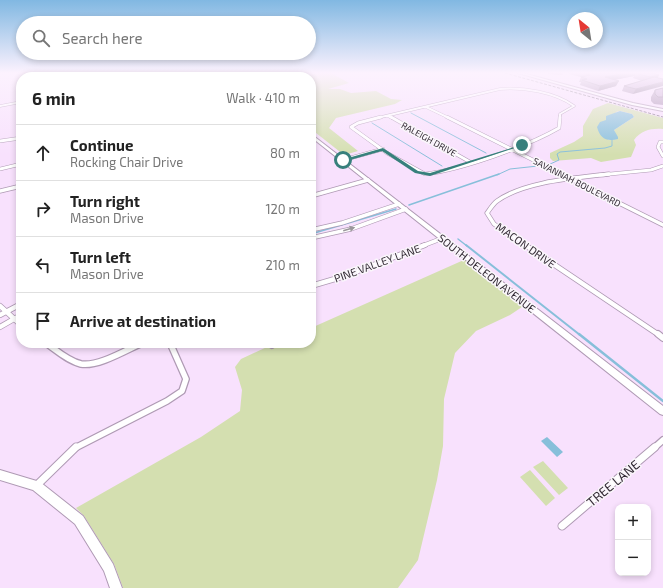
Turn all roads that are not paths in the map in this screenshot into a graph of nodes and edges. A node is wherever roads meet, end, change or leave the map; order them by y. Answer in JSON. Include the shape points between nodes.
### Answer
{"nodes":[{"id":1,"x":455,"y":100,"type":"edge"},
{"id":2,"x":564,"y":100,"type":"edge"},
{"id":3,"x":620,"y":100,"type":"edge"},
{"id":4,"x":16,"y":103,"type":"edge"},
{"id":5,"x":0,"y":106,"type":"edge"},
{"id":6,"x":426,"y":107,"type":"junction"},
{"id":7,"x":663,"y":110,"type":"edge"},
{"id":8,"x":388,"y":116,"type":"junction"},
{"id":9,"x":16,"y":139,"type":"edge"},
{"id":10,"x":316,"y":139,"type":"edge"},
{"id":11,"x":0,"y":141,"type":"edge"},
{"id":12,"x":663,"y":142,"type":"edge"},
{"id":13,"x":383,"y":149,"type":"junction"},
{"id":14,"x":511,"y":149,"type":"junction"},
{"id":15,"x":663,"y":156,"type":"edge"},
{"id":16,"x":343,"y":160,"type":"junction"},
{"id":17,"x":470,"y":162,"type":"junction"},
{"id":18,"x":16,"y":165,"type":"edge"},
{"id":19,"x":663,"y":166,"type":"edge"},
{"id":20,"x":0,"y":169,"type":"edge"},
{"id":21,"x":571,"y":179,"type":"junction"},
{"id":22,"x":368,"y":180,"type":"junction"},
{"id":23,"x":16,"y":187,"type":"edge"},
{"id":24,"x":0,"y":191,"type":"edge"},
{"id":25,"x":316,"y":195,"type":"edge"},
{"id":26,"x":399,"y":204,"type":"junction"},
{"id":27,"x":406,"y":210,"type":"junction"},
{"id":28,"x":663,"y":225,"type":"edge"},
{"id":29,"x":316,"y":229,"type":"edge"},
{"id":30,"x":316,"y":237,"type":"edge"},
{"id":31,"x":443,"y":238,"type":"junction"},
{"id":32,"x":316,"y":285,"type":"edge"},
{"id":33,"x":0,"y":306,"type":"edge"},
{"id":34,"x":16,"y":306,"type":"edge"},
{"id":35,"x":5,"y":312,"type":"junction"},
{"id":36,"x":0,"y":316,"type":"edge"},
{"id":37,"x":16,"y":318,"type":"edge"},
{"id":38,"x":13,"y":319,"type":"junction"},
{"id":39,"x":16,"y":321,"type":"edge"},
{"id":40,"x":0,"y":327,"type":"edge"},
{"id":41,"x":663,"y":338,"type":"edge"},
{"id":42,"x":53,"y":348,"type":"edge"},
{"id":43,"x":131,"y":348,"type":"edge"},
{"id":44,"x":172,"y":348,"type":"edge"},
{"id":45,"x":663,"y":411,"type":"edge"},
{"id":46,"x":663,"y":440,"type":"edge"},
{"id":47,"x":0,"y":475,"type":"edge"},
{"id":48,"x":36,"y":486,"type":"junction"},
{"id":49,"x":562,"y":526,"type":"dead end"},
{"id":50,"x":116,"y":588,"type":"edge"}],
"edges":[{"from":1,"to":6,"type":"street"},
{"from":2,"to":14,"type":"street","via":[[574,105],[574,108],[560,114],[560,126],[554,132]]},
{"from":3,"to":7,"type":"street"},
{"from":4,"to":5,"type":"street"},
{"from":6,"to":8,"type":"street"},
{"from":6,"to":14,"type":"street","name":"SAVANNAH BOULEVARD"},
{"from":8,"to":13,"type":"street","via":[[351,126],[353,130]]},
{"from":8,"to":17,"type":"street","name":"RALEIGH DRIVE"},
{"from":9,"to":11,"type":"street"},
{"from":10,"to":16,"type":"street","name":"SOUTH DELEON AVENUE"},
{"from":12,"to":15,"type":"street","via":[[660,142],[658,147]]},
{"from":13,"to":16,"type":"street"},
{"from":13,"to":17,"type":"street","via":[[415,171],[424,174],[437,173]]},
{"from":14,"to":17,"type":"street"},
{"from":14,"to":21,"type":"street","name":"SAVANNAH BOULEVARD"},
{"from":16,"to":22,"type":"street","name":"SOUTH DELEON AVENUE"},
{"from":18,"to":20,"type":"street"},
{"from":19,"to":21,"type":"street","name":"MACON DRIVE","via":[[651,170]]},
{"from":21,"to":28,"type":"street","name":"SAVANNAH BOULEVARD"},
{"from":21,"to":41,"type":"street","name":"MACON DRIVE","via":[[540,183],[497,200],[490,206],[488,214],[494,224]]},
{"from":22,"to":25,"type":"street"},
{"from":22,"to":26,"type":"street","name":"SOUTH DELEON AVENUE"},
{"from":23,"to":24,"type":"street"},
{"from":26,"to":27,"type":"street","name":"SOUTH DELEON AVENUE"},
{"from":26,"to":29,"type":"street"},
{"from":30,"to":27,"type":"street","one_way":true,"via":[[351,229]]},
{"from":27,"to":31,"type":"street","name":"SOUTH DELEON AVENUE"},
{"from":31,"to":32,"type":"street","name":"PINE VALLEY LANE"},
{"from":31,"to":45,"type":"street","name":"SOUTH DELEON AVENUE"},
{"from":33,"to":35,"type":"street"},
{"from":34,"to":35,"type":"street"},
{"from":35,"to":36,"type":"street"},
{"from":35,"to":38,"type":"street"},
{"from":37,"to":38,"type":"street"},
{"from":38,"to":39,"type":"street"},
{"from":38,"to":40,"type":"street"},
{"from":42,"to":43,"type":"street","via":[[81,364],[104,360]]},
{"from":44,"to":48,"type":"street","via":[[186,379],[182,391],[78,445]]},
{"from":46,"to":49,"type":"street","name":"TREE LANE"},
{"from":47,"to":48,"type":"street"},
{"from":48,"to":50,"type":"street","via":[[79,520],[109,568]]}]}
